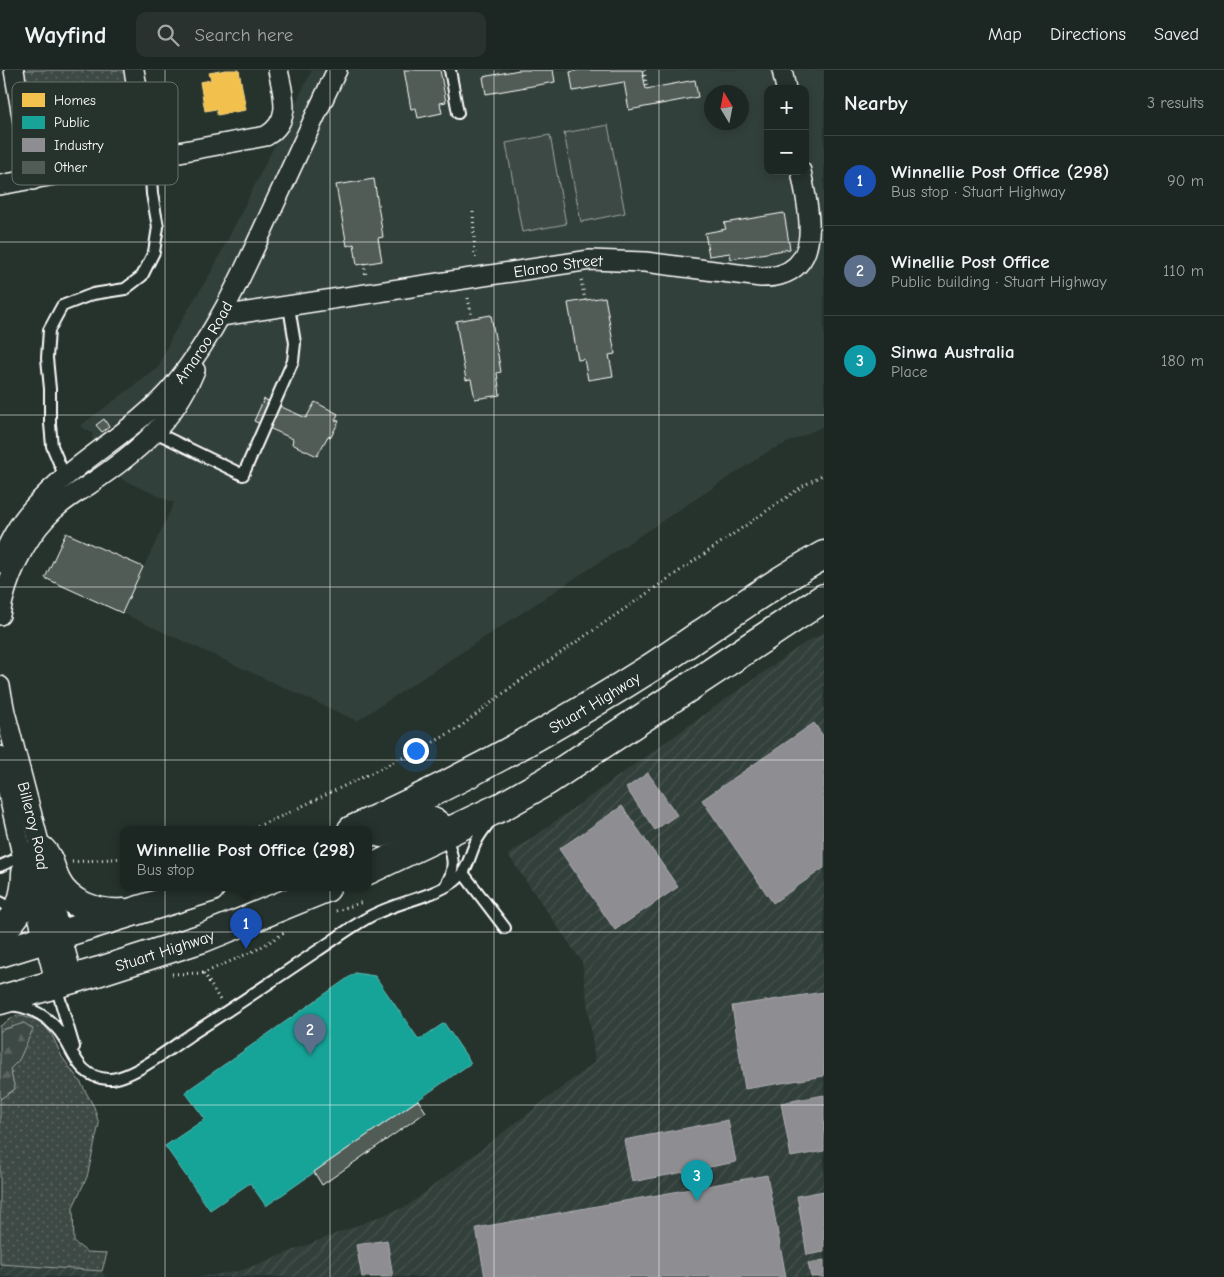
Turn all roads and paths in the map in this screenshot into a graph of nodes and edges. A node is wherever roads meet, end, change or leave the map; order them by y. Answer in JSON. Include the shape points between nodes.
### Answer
{"nodes":[{"id":1,"x":278,"y":70,"type":"edge"},
{"id":2,"x":337,"y":70,"type":"edge"},
{"id":3,"x":450,"y":70,"type":"edge"},
{"id":4,"x":644,"y":70,"type":"edge"},
{"id":5,"x":782,"y":70,"type":"edge"},
{"id":6,"x":785,"y":85,"type":"edge"},
{"id":7,"x":648,"y":89,"type":"dead end"},
{"id":8,"x":458,"y":113,"type":"dead end"},
{"id":9,"x":178,"y":153,"type":"edge"},
{"id":10,"x":802,"y":175,"type":"edge"},
{"id":11,"x":152,"y":185,"type":"edge"},
{"id":12,"x":473,"y":212,"type":"dead end"},
{"id":13,"x":473,"y":278,"type":"junction"},
{"id":14,"x":289,"y":307,"type":"junction"},
{"id":15,"x":221,"y":316,"type":"junction"},
{"id":16,"x":211,"y":332,"type":"junction"},
{"id":17,"x":155,"y":432,"type":"junction"},
{"id":18,"x":83,"y":464,"type":"junction"},
{"id":19,"x":105,"y":473,"type":"junction"},
{"id":20,"x":824,"y":474,"type":"edge"},
{"id":21,"x":65,"y":477,"type":"junction"},
{"id":22,"x":824,"y":555,"type":"edge"},
{"id":23,"x":4,"y":567,"type":"edge"},
{"id":24,"x":824,"y":598,"type":"edge"},
{"id":25,"x":0,"y":615,"type":"edge"},
{"id":26,"x":0,"y":686,"type":"edge"},
{"id":27,"x":4,"y":723,"type":"edge"},
{"id":28,"x":0,"y":756,"type":"edge"},
{"id":29,"x":502,"y":806,"type":"junction"},
{"id":30,"x":258,"y":826,"type":"edge"},
{"id":31,"x":360,"y":826,"type":"edge"},
{"id":32,"x":444,"y":833,"type":"junction"},
{"id":33,"x":372,"y":837,"type":"edge"},
{"id":34,"x":120,"y":858,"type":"edge"},
{"id":35,"x":30,"y":860,"type":"junction"},
{"id":36,"x":0,"y":866,"type":"edge"},
{"id":37,"x":372,"y":868,"type":"edge"},
{"id":38,"x":463,"y":874,"type":"junction"},
{"id":39,"x":444,"y":886,"type":"junction"},
{"id":40,"x":201,"y":891,"type":"edge"},
{"id":41,"x":319,"y":891,"type":"edge"},
{"id":42,"x":70,"y":897,"type":"junction"},
{"id":43,"x":141,"y":910,"type":"junction"},
{"id":44,"x":6,"y":914,"type":"edge"},
{"id":45,"x":505,"y":928,"type":"dead end"},
{"id":46,"x":52,"y":937,"type":"junction"},
{"id":47,"x":0,"y":953,"type":"edge"},
{"id":48,"x":167,"y":974,"type":"dead end"},
{"id":49,"x":64,"y":982,"type":"junction"},
{"id":50,"x":0,"y":1000,"type":"edge"},
{"id":51,"x":0,"y":1005,"type":"edge"},
{"id":52,"x":226,"y":1012,"type":"junction"},
{"id":53,"x":86,"y":1072,"type":"junction"}],
"edges":[{"from":1,"to":9,"type":"street","via":[[284,107],[276,129],[266,136]]},
{"from":2,"to":15,"type":"street","name":"Amaroo Road"},
{"from":3,"to":8,"type":"lane"},
{"from":4,"to":7,"type":"path"},
{"from":5,"to":6,"type":"street"},
{"from":10,"to":13,"type":"street","name":"Elaroo Street","via":[[810,218],[810,239],[800,263],[780,275],[761,277],[645,262],[590,260]]},
{"from":11,"to":21,"type":"lane","via":[[158,227],[154,252],[142,276],[125,289],[93,294],[62,306],[50,330],[46,358],[52,446]]},
{"from":12,"to":13,"type":"path","via":[[476,244]]},
{"from":13,"to":14,"type":"street","name":"Elaroo Street"},
{"from":14,"to":15,"type":"street","name":"Elaroo Street"},
{"from":14,"to":17,"type":"lane","via":[[295,343],[293,361],[243,475]]},
{"from":15,"to":16,"type":"street","name":"Amaroo Road"},
{"from":16,"to":17,"type":"street","via":[[184,395]]},
{"from":16,"to":18,"type":"street","name":"Amaroo Road","via":[[174,385],[136,424]]},
{"from":17,"to":19,"type":"street"},
{"from":18,"to":19,"type":"street","via":[[92,463]]},
{"from":18,"to":21,"type":"street","name":"Amaroo Road"},
{"from":19,"to":23,"type":"street","via":[[48,516]]},
{"from":20,"to":30,"type":"path","via":[[514,684],[460,727],[425,747]]},
{"from":21,"to":23,"type":"street","name":"Amaroo Road","via":[[23,520],[7,547]]},
{"from":22,"to":31,"type":"highway","name":"Stuart Highway","via":[[557,724],[497,758]]},
{"from":23,"to":25,"type":"street","via":[[6,590]]},
{"from":24,"to":29,"type":"highway","via":[[566,770]]},
{"from":26,"to":27,"type":"street","name":"Billeroy Road"},
{"from":27,"to":35,"type":"street","name":"Billeroy Road"},
{"from":28,"to":35,"type":"street","name":"Billeroy Road"},
{"from":29,"to":32,"type":"highway"},
{"from":29,"to":38,"type":"lane","via":[[480,834]]},
{"from":32,"to":33,"type":"highway","via":[[435,822],[419,820]]},
{"from":32,"to":37,"type":"highway"},
{"from":32,"to":39,"type":"lane","via":[[454,857]]},
{"from":34,"to":42,"type":"path","via":[[69,863],[74,879]]},
{"from":35,"to":36,"type":"lane"},
{"from":35,"to":42,"type":"highway","via":[[46,855],[59,887]]},
{"from":35,"to":44,"type":"highway","via":[[25,888]]},
{"from":35,"to":46,"type":"street","name":"Billeroy Road"},
{"from":35,"to":46,"type":"street","name":"Billeroy Road","via":[[42,863]]},
{"from":38,"to":39,"type":"lane"},
{"from":38,"to":45,"type":"lane"},
{"from":39,"to":52,"type":"lane","via":[[371,916]]},
{"from":40,"to":43,"type":"highway"},
{"from":41,"to":49,"type":"highway","name":"Stuart Highway","via":[[202,938]]},
{"from":42,"to":43,"type":"highway","via":[[90,909],[105,913]]},
{"from":43,"to":46,"type":"highway"},
{"from":46,"to":47,"type":"highway"},
{"from":46,"to":49,"type":"street"},
{"from":48,"to":52,"type":"path","via":[[204,973]]},
{"from":49,"to":50,"type":"highway","name":"Stuart Highway"},
{"from":49,"to":53,"type":"lane","via":[[74,1048]]},
{"from":51,"to":53,"type":"lane","via":[[28,1008],[52,1024]]},
{"from":52,"to":53,"type":"lane","via":[[125,1076],[96,1078]]}]}
